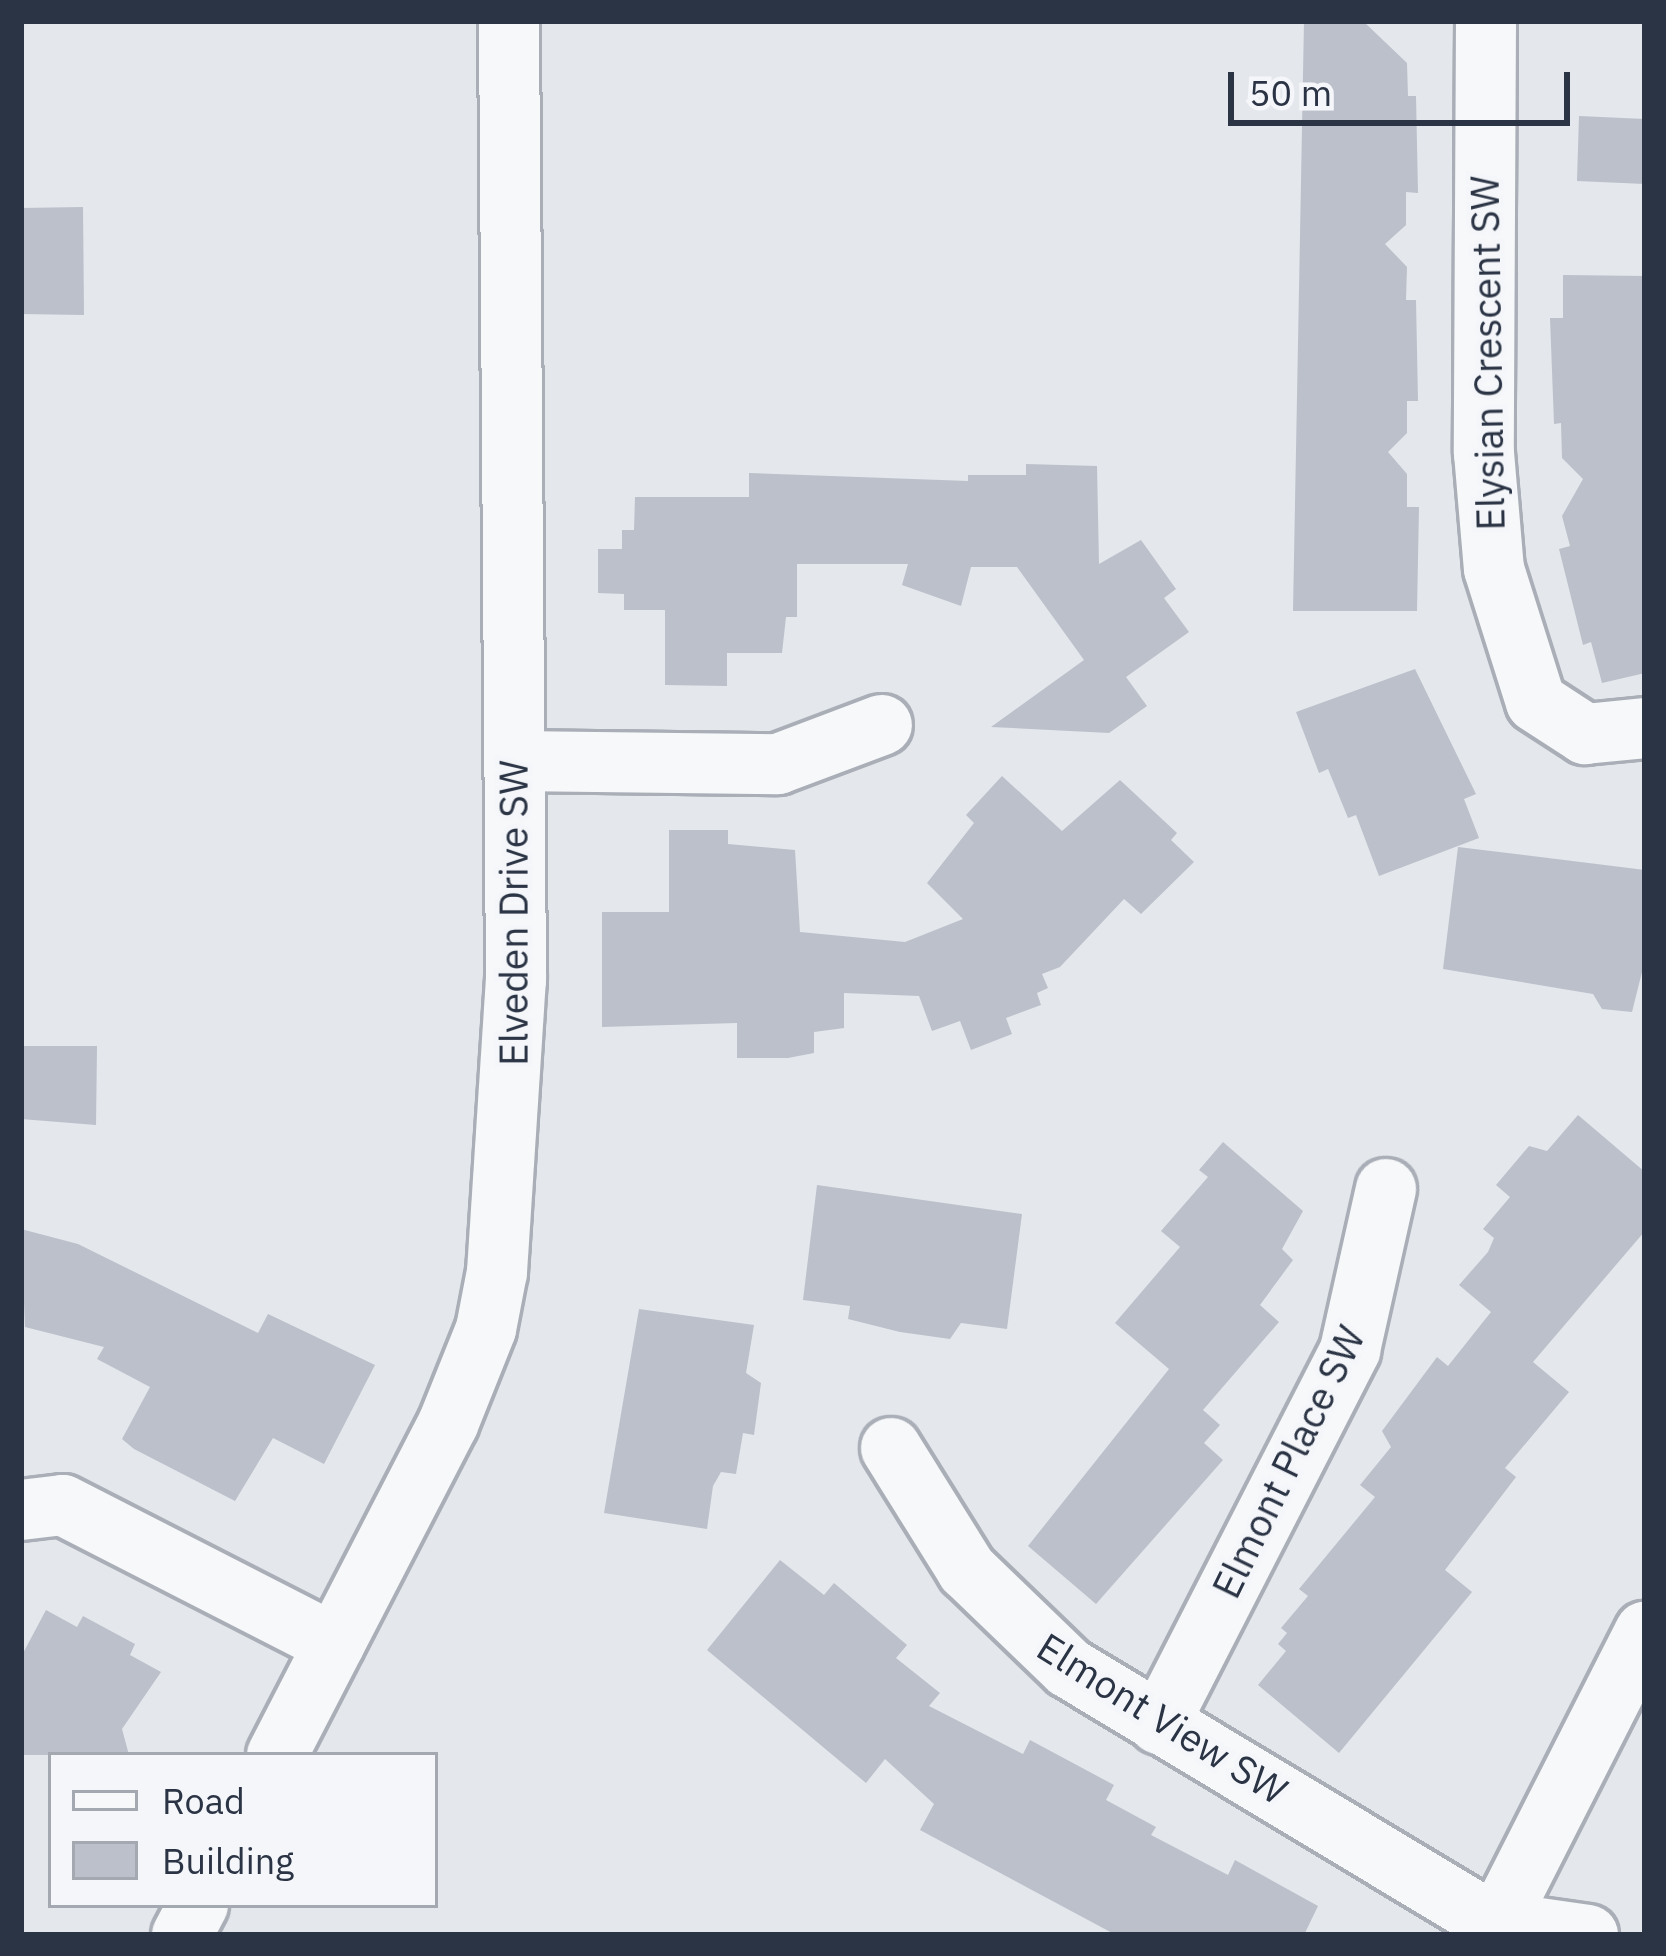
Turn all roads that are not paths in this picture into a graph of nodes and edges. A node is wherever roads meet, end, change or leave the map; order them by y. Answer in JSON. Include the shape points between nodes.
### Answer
{"nodes":[{"id":1,"x":509,"y":21,"type":"edge"},
{"id":2,"x":1486,"y":21,"type":"edge"},
{"id":3,"x":882,"y":725,"type":"dead end"},
{"id":4,"x":1645,"y":728,"type":"edge"},
{"id":5,"x":515,"y":760,"type":"junction"},
{"id":6,"x":1386,"y":1189,"type":"dead end"},
{"id":7,"x":891,"y":1448,"type":"dead end"},
{"id":8,"x":21,"y":1510,"type":"edge"},
{"id":9,"x":1645,"y":1632,"type":"edge"},
{"id":10,"x":335,"y":1644,"type":"junction"},
{"id":11,"x":1159,"y":1724,"type":"junction"},
{"id":12,"x":279,"y":1752,"type":"edge"},
{"id":13,"x":196,"y":1908,"type":"edge"},
{"id":14,"x":1500,"y":1931,"type":"edge"},
{"id":15,"x":182,"y":1935,"type":"edge"},
{"id":16,"x":1588,"y":1935,"type":"edge"}],
"edges":[{"from":1,"to":5,"type":"street","name":"Elveden Drive SW"},
{"from":2,"to":4,"type":"street","name":"Elysian Crescent SW","via":[[1484,453],[1494,569],[1536,702],[1585,734]]},
{"from":3,"to":5,"type":"street","via":[[778,764]]},
{"from":5,"to":10,"type":"street","name":"Elveden Drive SW","via":[[514,1078],[486,1329],[448,1424]]},
{"from":6,"to":11,"type":"street","name":"Elmont Place SW","via":[[1350,1350]]},
{"from":7,"to":11,"type":"street","name":"Elmont View SW","via":[[928,1519],[993,1599],[1069,1668]]},
{"from":8,"to":10,"type":"street","via":[[63,1505]]},
{"from":9,"to":14,"type":"street"},
{"from":10,"to":12,"type":"street","name":"Elveden Drive SW"},
{"from":11,"to":14,"type":"street","name":"Elmont View SW"},
{"from":13,"to":15,"type":"street"},
{"from":14,"to":16,"type":"street"}]}
